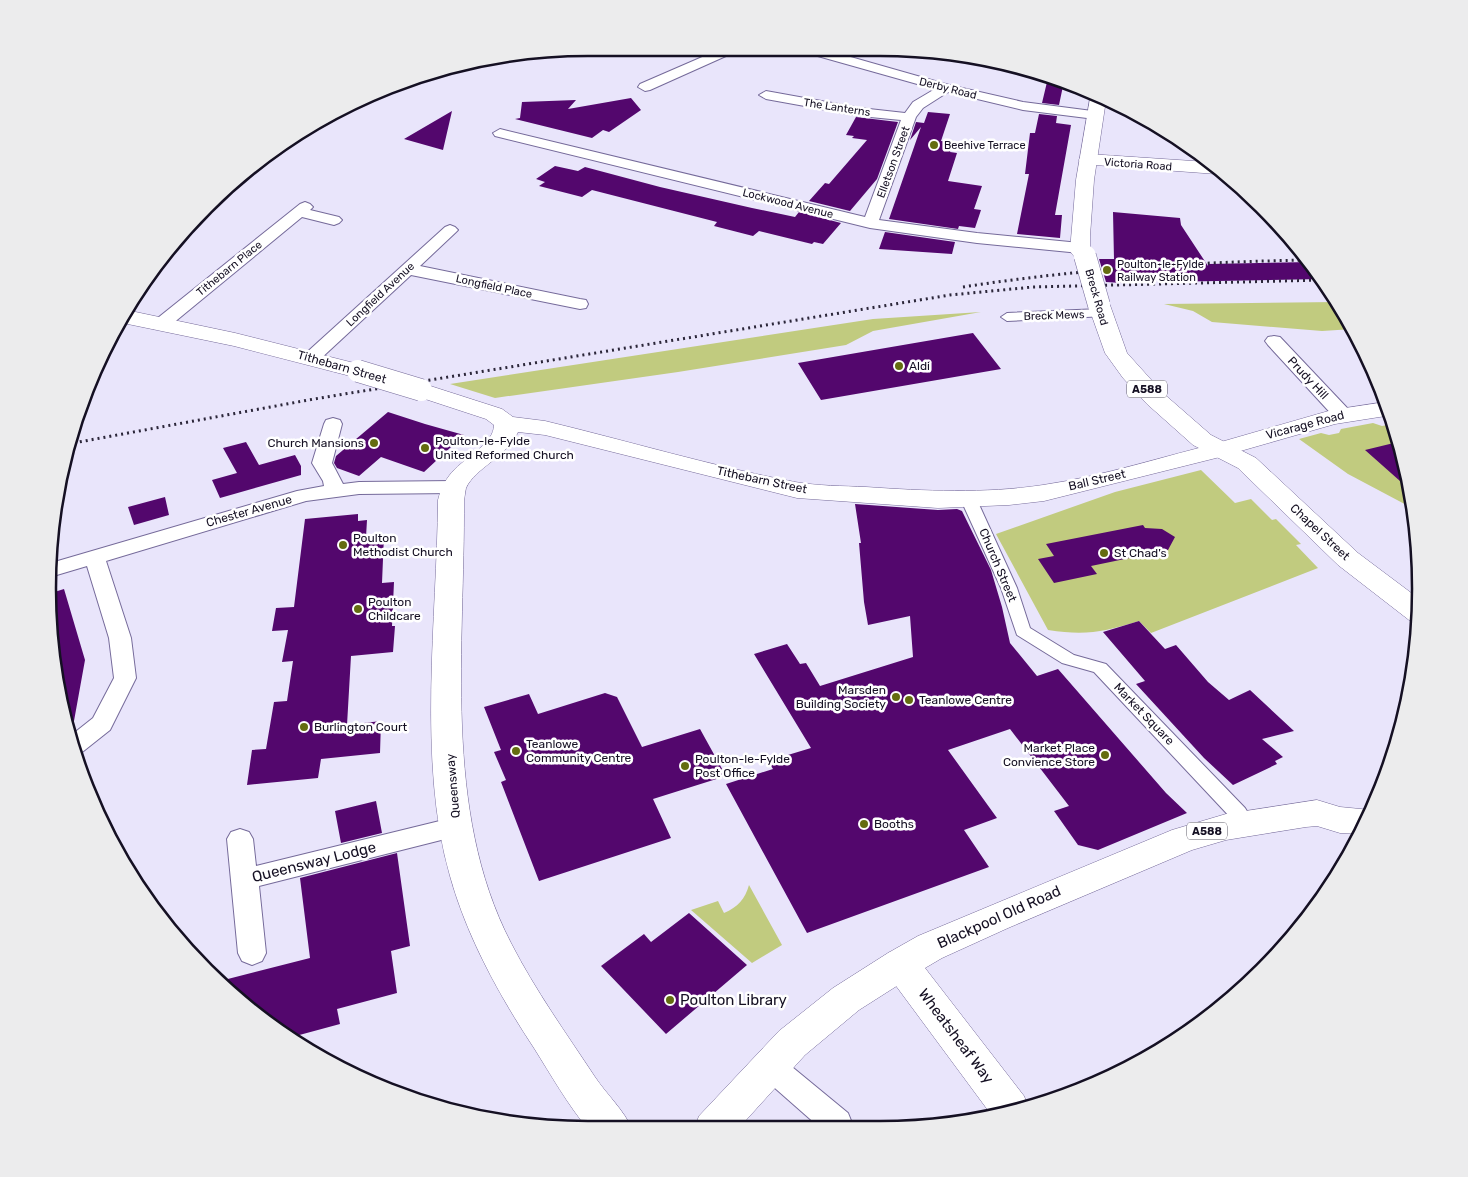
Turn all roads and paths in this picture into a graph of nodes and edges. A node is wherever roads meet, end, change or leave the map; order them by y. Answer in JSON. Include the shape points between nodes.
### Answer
{"nodes":[{"id":1,"x":715,"y":56,"type":"edge"},
{"id":2,"x":832,"y":56,"type":"edge"},
{"id":3,"x":645,"y":87,"type":"dead end"},
{"id":4,"x":946,"y":88,"type":"junction"},
{"id":5,"x":766,"y":95,"type":"dead end"},
{"id":6,"x":1097,"y":103,"type":"edge"},
{"id":7,"x":1095,"y":114,"type":"junction"},
{"id":8,"x":909,"y":117,"type":"junction"},
{"id":9,"x":500,"y":133,"type":"dead end"},
{"id":10,"x":1088,"y":160,"type":"junction"},
{"id":11,"x":1206,"y":167,"type":"edge"},
{"id":12,"x":334,"y":220,"type":"dead end"},
{"id":13,"x":870,"y":223,"type":"junction"},
{"id":14,"x":450,"y":230,"type":"dead end"},
{"id":15,"x":1082,"y":252,"type":"junction"},
{"id":16,"x":407,"y":269,"type":"junction"},
{"id":17,"x":580,"y":304,"type":"dead end"},
{"id":18,"x":1100,"y":309,"type":"junction"},
{"id":19,"x":1007,"y":317,"type":"dead end"},
{"id":20,"x":130,"y":318,"type":"edge"},
{"id":21,"x":160,"y":325,"type":"junction"},
{"id":22,"x":1274,"y":341,"type":"dead end"},
{"id":23,"x":311,"y":358,"type":"junction"},
{"id":24,"x":1381,"y":410,"type":"edge"},
{"id":25,"x":1343,"y":415,"type":"junction"},
{"id":26,"x":333,"y":424,"type":"dead end"},
{"id":27,"x":504,"y":432,"type":"junction"},
{"id":28,"x":1223,"y":448,"type":"junction"},
{"id":29,"x":454,"y":487,"type":"junction"},
{"id":30,"x":334,"y":490,"type":"junction"},
{"id":31,"x":970,"y":500,"type":"junction"},
{"id":32,"x":94,"y":557,"type":"junction"},
{"id":33,"x":57,"y":568,"type":"edge"},
{"id":34,"x":1411,"y":607,"type":"edge"},
{"id":35,"x":1023,"y":631,"type":"joint"},
{"id":36,"x":79,"y":743,"type":"edge"},
{"id":37,"x":1245,"y":824,"type":"junction"},
{"id":38,"x":456,"y":827,"type":"junction"},
{"id":39,"x":1355,"y":827,"type":"edge"},
{"id":40,"x":240,"y":839,"type":"dead end"},
{"id":41,"x":245,"y":879,"type":"junction"},
{"id":42,"x":252,"y":953,"type":"dead end"},
{"id":43,"x":901,"y":964,"type":"junction"},
{"id":44,"x":770,"y":1066,"type":"junction"},
{"id":45,"x":1007,"y":1105,"type":"edge"},
{"id":46,"x":607,"y":1121,"type":"edge"},
{"id":47,"x":720,"y":1121,"type":"edge"},
{"id":48,"x":833,"y":1121,"type":"edge"}],
"edges":[{"from":1,"to":3,"type":"street"},
{"from":2,"to":4,"type":"street","name":"Derby Road"},
{"from":4,"to":7,"type":"street","name":"Derby Road","via":[[1023,106]]},
{"from":4,"to":8,"type":"street","name":"Elletson Street","via":[[918,105]]},
{"from":5,"to":8,"type":"street","name":"The Lanterns","via":[[860,112]]},
{"from":6,"to":7,"type":"main road","name":"Breck Road","number":"A588"},
{"from":7,"to":10,"type":"main road","name":"Breck Road","number":"A588"},
{"from":8,"to":13,"type":"street","name":"Elletson Street"},
{"from":9,"to":13,"type":"street","name":"Lockwood Avenue"},
{"from":10,"to":11,"type":"main road","name":"Victoria Road"},
{"from":10,"to":15,"type":"main road","name":"Breck Road","number":"A588"},
{"from":12,"to":21,"type":"street","name":"Tithebarn Place","via":[[302,210]]},
{"from":13,"to":15,"type":"street","name":"Lockwood Avenue"},
{"from":14,"to":16,"type":"street","name":"Longfield Avenue"},
{"from":15,"to":18,"type":"main road","name":"Breck Road","number":"A588","bridge":true},
{"from":16,"to":17,"type":"street","name":"Longfield Place"},
{"from":16,"to":23,"type":"street","name":"Longfield Avenue"},
{"from":18,"to":19,"type":"street","name":"Breck Mews"},
{"from":18,"to":28,"type":"main road","name":"Breck Road","number":"A588","via":[[1116,354],[1126,367],[1195,435]]},
{"from":20,"to":21,"type":"main road","name":"Tithebarn Street"},
{"from":21,"to":23,"type":"main road","name":"Tithebarn Street"},
{"from":22,"to":25,"type":"street","name":"Prudy Hill"},
{"from":23,"to":27,"type":"main road","name":"Tithebarn Street","bridge":true,"via":[[494,414]]},
{"from":24,"to":25,"type":"main road","name":"Vicarage Road"},
{"from":25,"to":28,"type":"main road","name":"Vicarage Road"},
{"from":26,"to":30,"type":"street","via":[[322,463],[333,481]]},
{"from":27,"to":29,"type":"main road"},
{"from":27,"to":31,"type":"main road","name":"Tithebarn Street","via":[[558,432],[797,490]]},
{"from":28,"to":31,"type":"main road","name":"Ball Street","via":[[1044,492]]},
{"from":28,"to":34,"type":"main road","name":"Chapel Street","number":"A588","via":[[1246,463],[1348,559]]},
{"from":29,"to":30,"type":"street","name":"Chester Avenue"},
{"from":29,"to":38,"type":"main road","name":"Queensway","via":[[449,765]]},
{"from":30,"to":32,"type":"street","name":"Chester Avenue","via":[[277,502]]},
{"from":31,"to":35,"type":"street","name":"Church Street","via":[[1009,588]]},
{"from":32,"to":33,"type":"street","name":"Chester Avenue"},
{"from":32,"to":36,"type":"street","via":[[120,638],[125,678],[102,724]]},
{"from":35,"to":37,"type":"street","name":"Market Square","via":[[1068,659],[1100,668]]},
{"from":37,"to":39,"type":"main road","name":"Blackpool Old Road","number":"A588","via":[[1316,813]]},
{"from":37,"to":43,"type":"main road","name":"Blackpool Old Road","number":"A588","via":[[1184,839],[1090,877]]},
{"from":38,"to":41,"type":"street","name":"Queensway Lodge"},
{"from":38,"to":46,"type":"main road","name":"Queensway","via":[[478,908],[509,973],[537,1023]]},
{"from":40,"to":41,"type":"street"},
{"from":41,"to":42,"type":"street","name":"Queensway Lodge"},
{"from":43,"to":44,"type":"main road","name":"Blackpool Old Road","via":[[839,1005],[792,1043]]},
{"from":43,"to":45,"type":"main road","name":"Wheatsheaf Way"},
{"from":44,"to":47,"type":"main road","name":"Blackpool Old Road"},
{"from":44,"to":48,"type":"street"}]}
